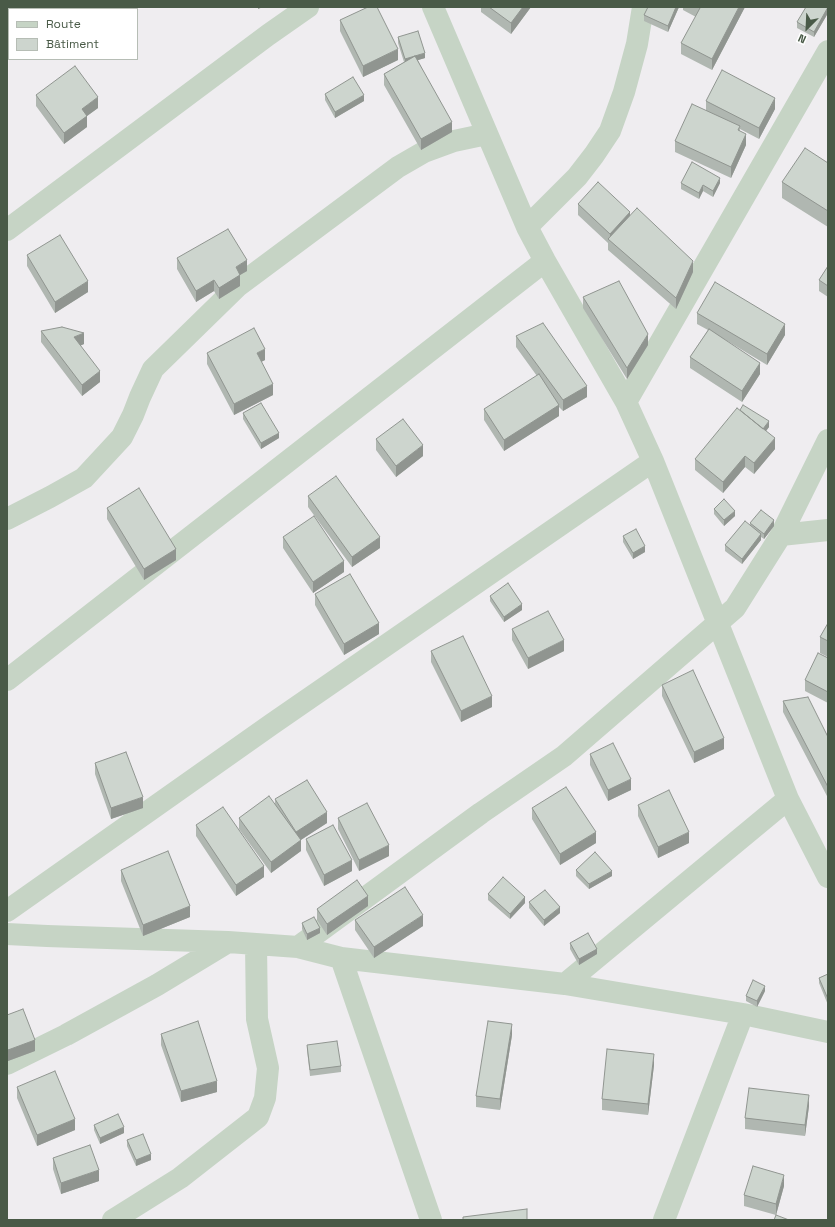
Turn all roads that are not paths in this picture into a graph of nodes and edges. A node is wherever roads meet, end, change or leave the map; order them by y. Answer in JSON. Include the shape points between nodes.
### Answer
{"nodes":[{"id":1,"x":308,"y":7,"type":"edge"},
{"id":2,"x":643,"y":7,"type":"edge"},
{"id":3,"x":435,"y":9,"type":"edge"},
{"id":4,"x":828,"y":51,"type":"edge"},
{"id":5,"x":487,"y":134,"type":"junction"},
{"id":6,"x":527,"y":227,"type":"junction"},
{"id":7,"x":7,"y":230,"type":"edge"},
{"id":8,"x":545,"y":261,"type":"junction"},
{"id":9,"x":626,"y":402,"type":"junction"},
{"id":10,"x":828,"y":440,"type":"edge"},
{"id":11,"x":653,"y":461,"type":"junction"},
{"id":12,"x":7,"y":519,"type":"edge"},
{"id":13,"x":828,"y":530,"type":"edge"},
{"id":14,"x":781,"y":535,"type":"junction"},
{"id":15,"x":718,"y":624,"type":"junction"},
{"id":16,"x":7,"y":680,"type":"edge"},
{"id":17,"x":788,"y":799,"type":"junction"},
{"id":18,"x":828,"y":877,"type":"edge"},
{"id":19,"x":7,"y":911,"type":"edge"},
{"id":20,"x":7,"y":934,"type":"edge"},
{"id":21,"x":228,"y":942,"type":"junction"},
{"id":22,"x":256,"y":944,"type":"junction"},
{"id":23,"x":298,"y":947,"type":"junction"},
{"id":24,"x":341,"y":958,"type":"junction"},
{"id":25,"x":565,"y":984,"type":"junction"},
{"id":26,"x":743,"y":1014,"type":"junction"},
{"id":27,"x":828,"y":1032,"type":"edge"},
{"id":28,"x":7,"y":1064,"type":"edge"},
{"id":29,"x":113,"y":1220,"type":"edge"},
{"id":30,"x":431,"y":1220,"type":"edge"},
{"id":31,"x":664,"y":1220,"type":"edge"}],
"edges":[{"from":1,"to":7,"type":"street","via":[[268,34]]},
{"from":2,"to":6,"type":"street","via":[[637,44],[610,131],[577,177]]},
{"from":3,"to":5,"type":"street"},
{"from":4,"to":9,"type":"street"},
{"from":5,"to":6,"type":"street"},
{"from":5,"to":12,"type":"street","via":[[448,143],[424,152],[398,168],[238,286],[153,369],[122,437],[84,478]]},
{"from":6,"to":8,"type":"street"},
{"from":8,"to":9,"type":"street"},
{"from":8,"to":16,"type":"street"},
{"from":9,"to":11,"type":"street"},
{"from":10,"to":14,"type":"street"},
{"from":11,"to":15,"type":"street"},
{"from":11,"to":19,"type":"street"},
{"from":13,"to":14,"type":"street"},
{"from":14,"to":15,"type":"street","via":[[736,608]]},
{"from":15,"to":17,"type":"street"},
{"from":15,"to":23,"type":"street","via":[[564,756],[481,813]]},
{"from":17,"to":18,"type":"street"},
{"from":17,"to":25,"type":"street"},
{"from":20,"to":21,"type":"street"},
{"from":21,"to":22,"type":"street"},
{"from":21,"to":28,"type":"street","via":[[157,985]]},
{"from":22,"to":23,"type":"street"},
{"from":22,"to":29,"type":"street","via":[[257,1019],[268,1068],[265,1098],[258,1117],[180,1178]]},
{"from":23,"to":24,"type":"street"},
{"from":24,"to":25,"type":"street"},
{"from":24,"to":30,"type":"street"},
{"from":25,"to":26,"type":"street"},
{"from":26,"to":27,"type":"street"},
{"from":26,"to":31,"type":"street"}]}
